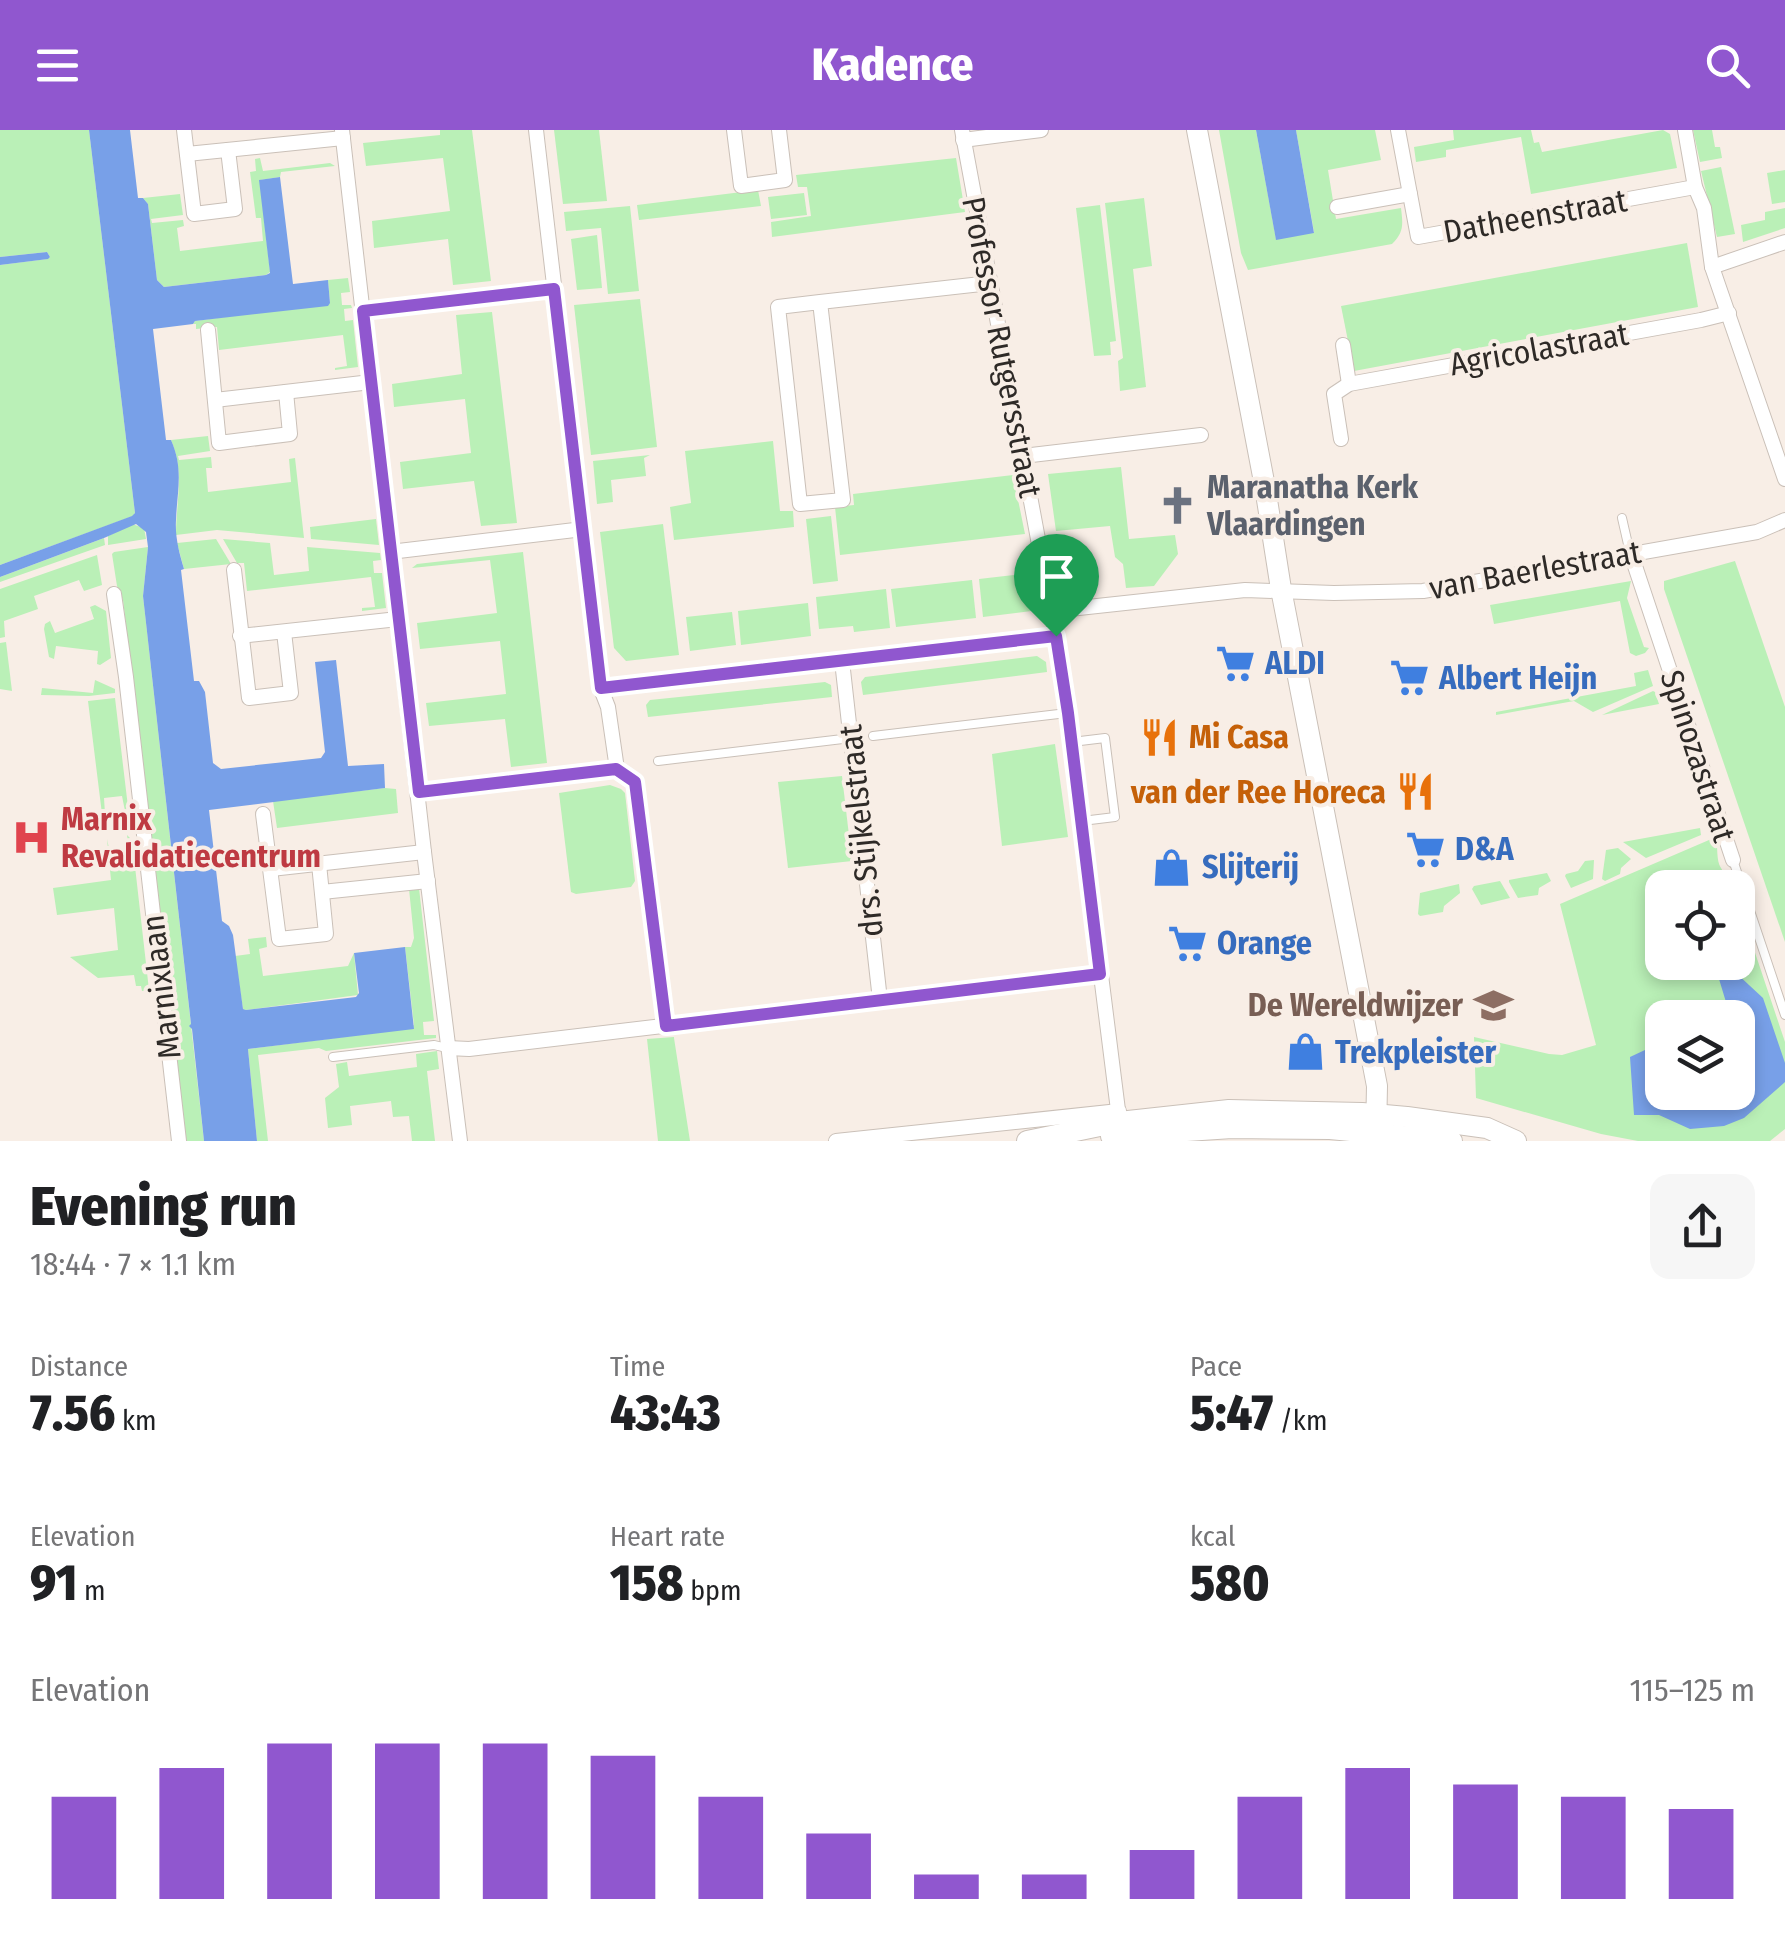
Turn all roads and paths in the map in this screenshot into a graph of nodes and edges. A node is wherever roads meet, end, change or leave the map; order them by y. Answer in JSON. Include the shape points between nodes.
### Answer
{"nodes":[{"id":1,"x":184,"y":130,"type":"edge"},
{"id":2,"x":536,"y":130,"type":"edge"},
{"id":3,"x":734,"y":130,"type":"edge"},
{"id":4,"x":779,"y":130,"type":"edge"},
{"id":5,"x":1041,"y":130,"type":"edge"},
{"id":6,"x":1197,"y":130,"type":"edge"},
{"id":7,"x":1398,"y":130,"type":"edge"},
{"id":8,"x":1685,"y":130,"type":"edge"},
{"id":9,"x":342,"y":134,"type":"edge"},
{"id":10,"x":962,"y":135,"type":"edge"},
{"id":11,"x":228,"y":150,"type":"junction"},
{"id":12,"x":187,"y":154,"type":"junction"},
{"id":13,"x":1695,"y":187,"type":"junction"},
{"id":14,"x":1410,"y":194,"type":"junction"},
{"id":15,"x":1337,"y":206,"type":"dead end"},
{"id":16,"x":1785,"y":242,"type":"edge"},
{"id":17,"x":1712,"y":267,"type":"junction"},
{"id":18,"x":990,"y":284,"type":"junction"},
{"id":19,"x":554,"y":289,"type":"junction"},
{"id":20,"x":820,"y":302,"type":"junction"},
{"id":21,"x":363,"y":311,"type":"junction"},
{"id":22,"x":1729,"y":313,"type":"junction"},
{"id":23,"x":208,"y":330,"type":"dead end"},
{"id":24,"x":1343,"y":345,"type":"dead end"},
{"id":25,"x":370,"y":382,"type":"junction"},
{"id":26,"x":1350,"y":384,"type":"junction"},
{"id":27,"x":286,"y":392,"type":"junction"},
{"id":28,"x":214,"y":400,"type":"junction"},
{"id":29,"x":1201,"y":435,"type":"dead end"},
{"id":30,"x":1342,"y":439,"type":"dead end"},
{"id":31,"x":1023,"y":456,"type":"junction"},
{"id":32,"x":1785,"y":478,"type":"edge"},
{"id":33,"x":1622,"y":518,"type":"dead end"},
{"id":34,"x":1785,"y":520,"type":"edge"},
{"id":35,"x":583,"y":529,"type":"junction"},
{"id":36,"x":390,"y":552,"type":"junction"},
{"id":37,"x":1630,"y":554,"type":"junction"},
{"id":38,"x":234,"y":570,"type":"dead end"},
{"id":39,"x":1282,"y":589,"type":"junction"},
{"id":40,"x":114,"y":594,"type":"dead end"},
{"id":41,"x":1050,"y":612,"type":"junction"},
{"id":42,"x":398,"y":619,"type":"junction"},
{"id":43,"x":284,"y":632,"type":"junction"},
{"id":44,"x":240,"y":636,"type":"junction"},
{"id":45,"x":1056,"y":636,"type":"junction"},
{"id":46,"x":842,"y":661,"type":"junction"},
{"id":47,"x":601,"y":688,"type":"junction"},
{"id":48,"x":1068,"y":713,"type":"junction"},
{"id":49,"x":872,"y":736,"type":"dead end"},
{"id":50,"x":851,"y":738,"type":"junction"},
{"id":51,"x":1072,"y":742,"type":"junction"},
{"id":52,"x":658,"y":760,"type":"dead end"},
{"id":53,"x":616,"y":769,"type":"junction"},
{"id":54,"x":419,"y":792,"type":"junction"},
{"id":55,"x":263,"y":814,"type":"dead end"},
{"id":56,"x":1082,"y":821,"type":"junction"},
{"id":57,"x":424,"y":852,"type":"junction"},
{"id":58,"x":1733,"y":860,"type":"joint"},
{"id":59,"x":319,"y":864,"type":"junction"},
{"id":60,"x":272,"y":869,"type":"junction"},
{"id":61,"x":428,"y":881,"type":"junction"},
{"id":62,"x":322,"y":892,"type":"junction"},
{"id":63,"x":1100,"y":974,"type":"junction"},
{"id":64,"x":880,"y":1000,"type":"junction"},
{"id":65,"x":1785,"y":1015,"type":"edge"},
{"id":66,"x":666,"y":1026,"type":"junction"},
{"id":67,"x":448,"y":1048,"type":"junction"},
{"id":68,"x":333,"y":1057,"type":"dead end"},
{"id":69,"x":1120,"y":1123,"type":"junction"},
{"id":70,"x":1376,"y":1124,"type":"junction"},
{"id":71,"x":1033,"y":1140,"type":"edge"},
{"id":72,"x":179,"y":1141,"type":"edge"},
{"id":73,"x":460,"y":1141,"type":"edge"},
{"id":74,"x":836,"y":1141,"type":"edge"},
{"id":75,"x":1452,"y":1141,"type":"edge"},
{"id":76,"x":1516,"y":1141,"type":"edge"}],
"edges":[{"from":1,"to":12,"type":"street"},
{"from":2,"to":19,"type":"street"},
{"from":3,"to":4,"type":"street","via":[[741,186],[785,180]]},
{"from":5,"to":10,"type":"street"},
{"from":6,"to":39,"type":"street"},
{"from":7,"to":14,"type":"street","name":"Datheenstraat"},
{"from":8,"to":13,"type":"street"},
{"from":9,"to":11,"type":"street"},
{"from":9,"to":21,"type":"street"},
{"from":10,"to":18,"type":"street","name":"Professor Rutgersstraat"},
{"from":11,"to":12,"type":"street"},
{"from":11,"to":12,"type":"street","via":[[234,210],[194,214]]},
{"from":13,"to":14,"type":"street","name":"Datheenstraat","via":[[1418,237]]},
{"from":13,"to":17,"type":"street"},
{"from":14,"to":15,"type":"street","name":"Datheenstraat"},
{"from":16,"to":17,"type":"street"},
{"from":17,"to":22,"type":"street"},
{"from":18,"to":20,"type":"street"},
{"from":18,"to":31,"type":"street","name":"Professor Rutgersstraat"},
{"from":19,"to":21,"type":"street"},
{"from":19,"to":35,"type":"street"},
{"from":20,"to":20,"type":"street","via":[[778,307],[800,504],[843,500]]},
{"from":21,"to":25,"type":"street"},
{"from":22,"to":26,"type":"street","name":"Agricolastraat"},
{"from":22,"to":32,"type":"street"},
{"from":23,"to":28,"type":"street"},
{"from":24,"to":26,"type":"street"},
{"from":25,"to":27,"type":"street"},
{"from":25,"to":36,"type":"street"},
{"from":26,"to":30,"type":"street","via":[[1334,394]]},
{"from":27,"to":28,"type":"street"},
{"from":27,"to":28,"type":"street","via":[[290,434],[219,443]]},
{"from":29,"to":31,"type":"street"},
{"from":31,"to":41,"type":"street","name":"Professor Rutgersstraat"},
{"from":33,"to":37,"type":"lane"},
{"from":34,"to":37,"type":"street","name":"van Baerlestraat","via":[[1756,532]]},
{"from":35,"to":36,"type":"street"},
{"from":35,"to":47,"type":"street"},
{"from":36,"to":42,"type":"street"},
{"from":37,"to":39,"type":"street","name":"van Baerlestraat","via":[[1423,591]]},
{"from":37,"to":58,"type":"street","name":"Spinozastraat"},
{"from":38,"to":44,"type":"street"},
{"from":39,"to":41,"type":"street","name":"van Baerlestraat"},
{"from":39,"to":70,"type":"street","via":[[1375,1076]]},
{"from":40,"to":72,"type":"street","name":"Marnixlaan"},
{"from":41,"to":45,"type":"street","name":"Professor Rutgersstraat"},
{"from":42,"to":43,"type":"street"},
{"from":42,"to":54,"type":"street"},
{"from":43,"to":44,"type":"street"},
{"from":43,"to":44,"type":"street","via":[[291,693],[248,698]]},
{"from":45,"to":46,"type":"street"},
{"from":45,"to":48,"type":"street","name":"Professor Rutgersstraat"},
{"from":46,"to":47,"type":"street"},
{"from":46,"to":50,"type":"street","name":"drs. Stijkelstraat"},
{"from":47,"to":53,"type":"street"},
{"from":48,"to":49,"type":"lane"},
{"from":48,"to":51,"type":"street","name":"Professor Rutgersstraat"},
{"from":50,"to":52,"type":"lane"},
{"from":50,"to":64,"type":"street","name":"drs. Stijkelstraat"},
{"from":51,"to":56,"type":"street","name":"Professor Rutgersstraat"},
{"from":51,"to":56,"type":"lane","via":[[1104,738],[1115,817]]},
{"from":53,"to":54,"type":"street"},
{"from":53,"to":66,"type":"street","via":[[635,782]]},
{"from":54,"to":57,"type":"street"},
{"from":55,"to":60,"type":"street"},
{"from":56,"to":63,"type":"street","name":"Professor Rutgersstraat"},
{"from":57,"to":59,"type":"street"},
{"from":57,"to":61,"type":"street"},
{"from":58,"to":65,"type":"lane","name":"Spinozastraat"},
{"from":59,"to":60,"type":"street"},
{"from":59,"to":62,"type":"street"},
{"from":60,"to":62,"type":"street","via":[[280,939],[326,934]]},
{"from":61,"to":62,"type":"street"},
{"from":61,"to":67,"type":"street"},
{"from":63,"to":64,"type":"street"},
{"from":63,"to":69,"type":"street","name":"Professor Rutgersstraat"},
{"from":64,"to":66,"type":"street"},
{"from":66,"to":67,"type":"street"},
{"from":67,"to":68,"type":"lane"},
{"from":67,"to":73,"type":"street"},
{"from":69,"to":70,"type":"street","via":[[1330,1129]]},
{"from":69,"to":71,"type":"street"},
{"from":69,"to":74,"type":"street"},
{"from":70,"to":75,"type":"street"},
{"from":70,"to":76,"type":"street","via":[[1487,1128]]}]}
